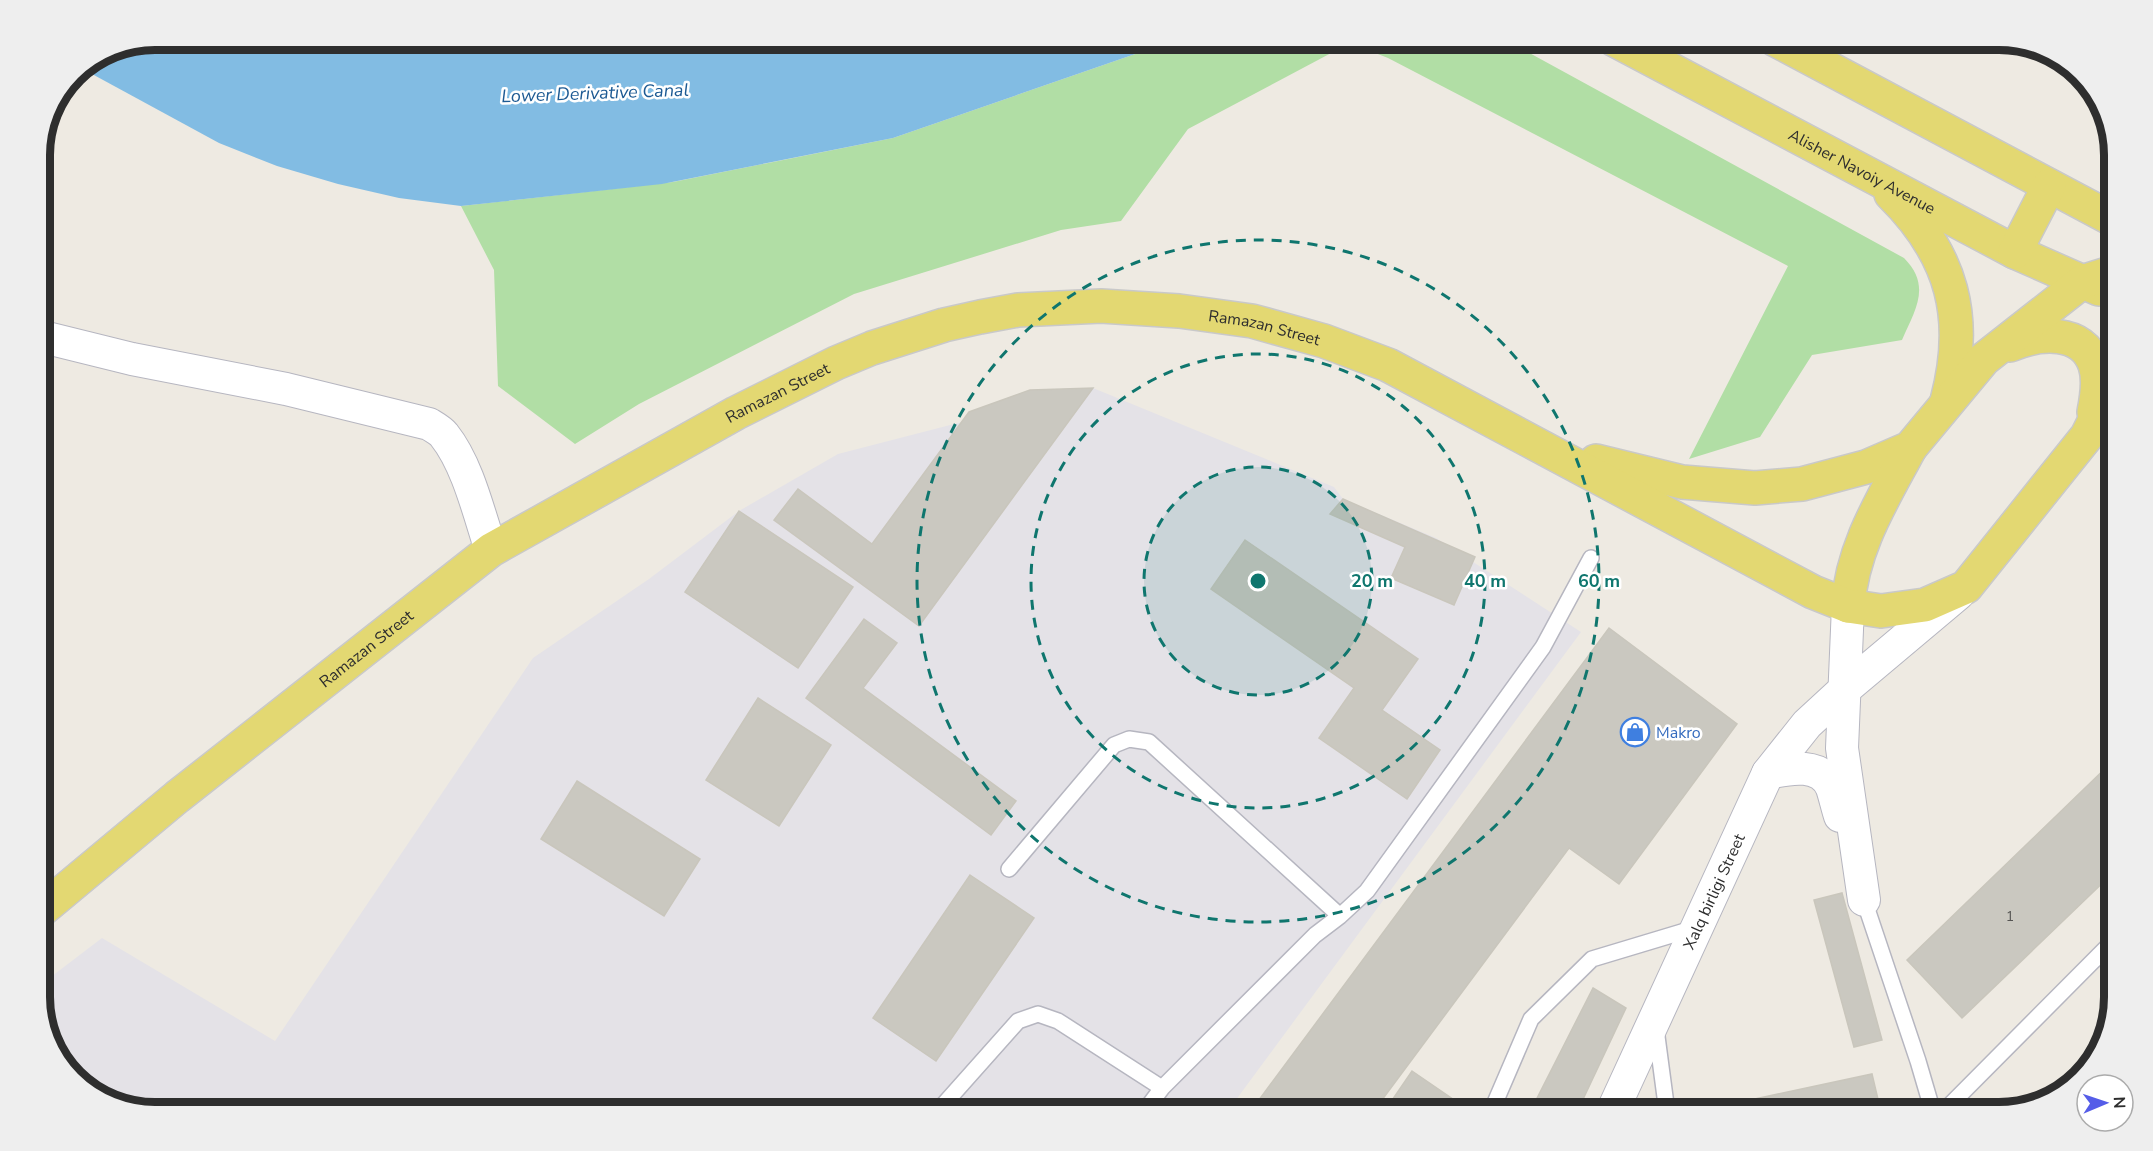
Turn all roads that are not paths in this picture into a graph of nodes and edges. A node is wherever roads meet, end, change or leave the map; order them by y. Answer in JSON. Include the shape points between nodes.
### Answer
{"nodes":[{"id":1,"x":1634,"y":50,"type":"edge"},
{"id":2,"x":1795,"y":50,"type":"edge"},
{"id":3,"x":1875,"y":178,"type":"junction"},
{"id":4,"x":2049,"y":186,"type":"junction"},
{"id":5,"x":2103,"y":192,"type":"edge"},
{"id":6,"x":2103,"y":214,"type":"edge"},
{"id":7,"x":2015,"y":252,"type":"junction"},
{"id":8,"x":2103,"y":275,"type":"edge"},
{"id":9,"x":2082,"y":282,"type":"junction"},
{"id":10,"x":2103,"y":291,"type":"edge"},
{"id":11,"x":50,"y":339,"type":"edge"},
{"id":12,"x":1984,"y":359,"type":"junction"},
{"id":13,"x":2103,"y":403,"type":"edge"},
{"id":14,"x":1947,"y":404,"type":"junction"},
{"id":15,"x":2103,"y":425,"type":"edge"},
{"id":16,"x":2087,"y":436,"type":"junction"},
{"id":17,"x":1537,"y":444,"type":"junction"},
{"id":18,"x":1910,"y":448,"type":"junction"},
{"id":19,"x":491,"y":550,"type":"junction"},
{"id":20,"x":1591,"y":558,"type":"dead end"},
{"id":21,"x":1966,"y":587,"type":"junction"},
{"id":22,"x":1848,"y":606,"type":"junction"},
{"id":23,"x":1845,"y":689,"type":"junction"},
{"id":24,"x":1768,"y":773,"type":"junction"},
{"id":25,"x":1009,"y":868,"type":"dead end"},
{"id":26,"x":1864,"y":900,"type":"junction"},
{"id":27,"x":50,"y":903,"type":"edge"},
{"id":28,"x":1340,"y":916,"type":"junction"},
{"id":29,"x":1698,"y":927,"type":"junction"},
{"id":30,"x":2104,"y":951,"type":"edge"},
{"id":31,"x":2099,"y":956,"type":"junction"},
{"id":32,"x":2104,"y":960,"type":"edge"},
{"id":33,"x":1655,"y":1020,"type":"junction"},
{"id":34,"x":1162,"y":1088,"type":"junction"},
{"id":35,"x":946,"y":1102,"type":"edge"},
{"id":36,"x":1152,"y":1102,"type":"edge"},
{"id":37,"x":1495,"y":1102,"type":"edge"},
{"id":38,"x":1617,"y":1102,"type":"edge"},
{"id":39,"x":1666,"y":1102,"type":"edge"},
{"id":40,"x":1930,"y":1102,"type":"edge"},
{"id":41,"x":1952,"y":1102,"type":"edge"}],
"edges":[{"from":1,"to":3,"type":"main road","name":"Alisher Navoiy Avenue"},
{"from":2,"to":4,"type":"main road"},
{"from":3,"to":7,"type":"main road","name":"Alisher Navoiy Avenue"},
{"from":3,"to":14,"type":"main road","via":[[1926,234],[1942,260],[1951,287],[1956,345]]},
{"from":4,"to":5,"type":"main road"},
{"from":4,"to":6,"type":"main road"},
{"from":4,"to":7,"type":"main road"},
{"from":7,"to":9,"type":"main road","name":"Alisher Navoiy Avenue"},
{"from":8,"to":9,"type":"main road"},
{"from":9,"to":10,"type":"main road","name":"Alisher Navoiy Avenue"},
{"from":9,"to":12,"type":"main road"},
{"from":11,"to":19,"type":"street","via":[[429,424],[443,433],[453,449]]},
{"from":12,"to":14,"type":"main road"},
{"from":12,"to":16,"type":"main road","via":[[2016,342],[2047,335],[2065,337],[2080,345],[2092,358],[2097,376]]},
{"from":13,"to":16,"type":"main road"},
{"from":14,"to":18,"type":"main road"},
{"from":15,"to":16,"type":"main road"},
{"from":16,"to":21,"type":"main road"},
{"from":17,"to":18,"type":"main road","via":[[1674,481],[1755,488],[1802,484],[1846,474]]},
{"from":17,"to":19,"type":"main road","name":"Ramazan Street","via":[[1388,365],[1290,330],[1252,321],[1139,308],[1018,310],[944,325],[836,363],[736,413]]},
{"from":17,"to":22,"type":"main road","name":"Ramazan Street","via":[[1783,577]]},
{"from":18,"to":22,"type":"main road","via":[[1860,548]]},
{"from":19,"to":27,"type":"main road","name":"Ramazan Street","via":[[177,797]]},
{"from":20,"to":28,"type":"lane","via":[[1544,647],[1367,891]]},
{"from":21,"to":22,"type":"main road","name":"Ramazan Street","via":[[1910,609],[1881,611]]},
{"from":21,"to":23,"type":"street","name":"Xalq birligi Street"},
{"from":22,"to":23,"type":"street"},
{"from":23,"to":24,"type":"street","name":"Xalq birligi Street","via":[[1807,724]]},
{"from":23,"to":26,"type":"street","via":[[1842,748]]},
{"from":24,"to":26,"type":"street","via":[[1810,769],[1823,775],[1831,786]]},
{"from":24,"to":29,"type":"street","name":"Xalq birligi Street"},
{"from":25,"to":28,"type":"lane","via":[[1114,745],[1129,739],[1149,742]]},
{"from":26,"to":40,"type":"lane"},
{"from":28,"to":34,"type":"lane","via":[[1316,935]]},
{"from":29,"to":33,"type":"street","name":"Xalq birligi Street"},
{"from":29,"to":37,"type":"lane","via":[[1592,959],[1531,1018]]},
{"from":30,"to":31,"type":"lane"},
{"from":31,"to":32,"type":"lane"},
{"from":31,"to":41,"type":"lane"},
{"from":33,"to":38,"type":"street","name":"Xalq birligi Street"},
{"from":33,"to":39,"type":"lane"},
{"from":34,"to":35,"type":"lane","via":[[1058,1021],[1038,1014],[1018,1021]]},
{"from":34,"to":36,"type":"lane"}]}
